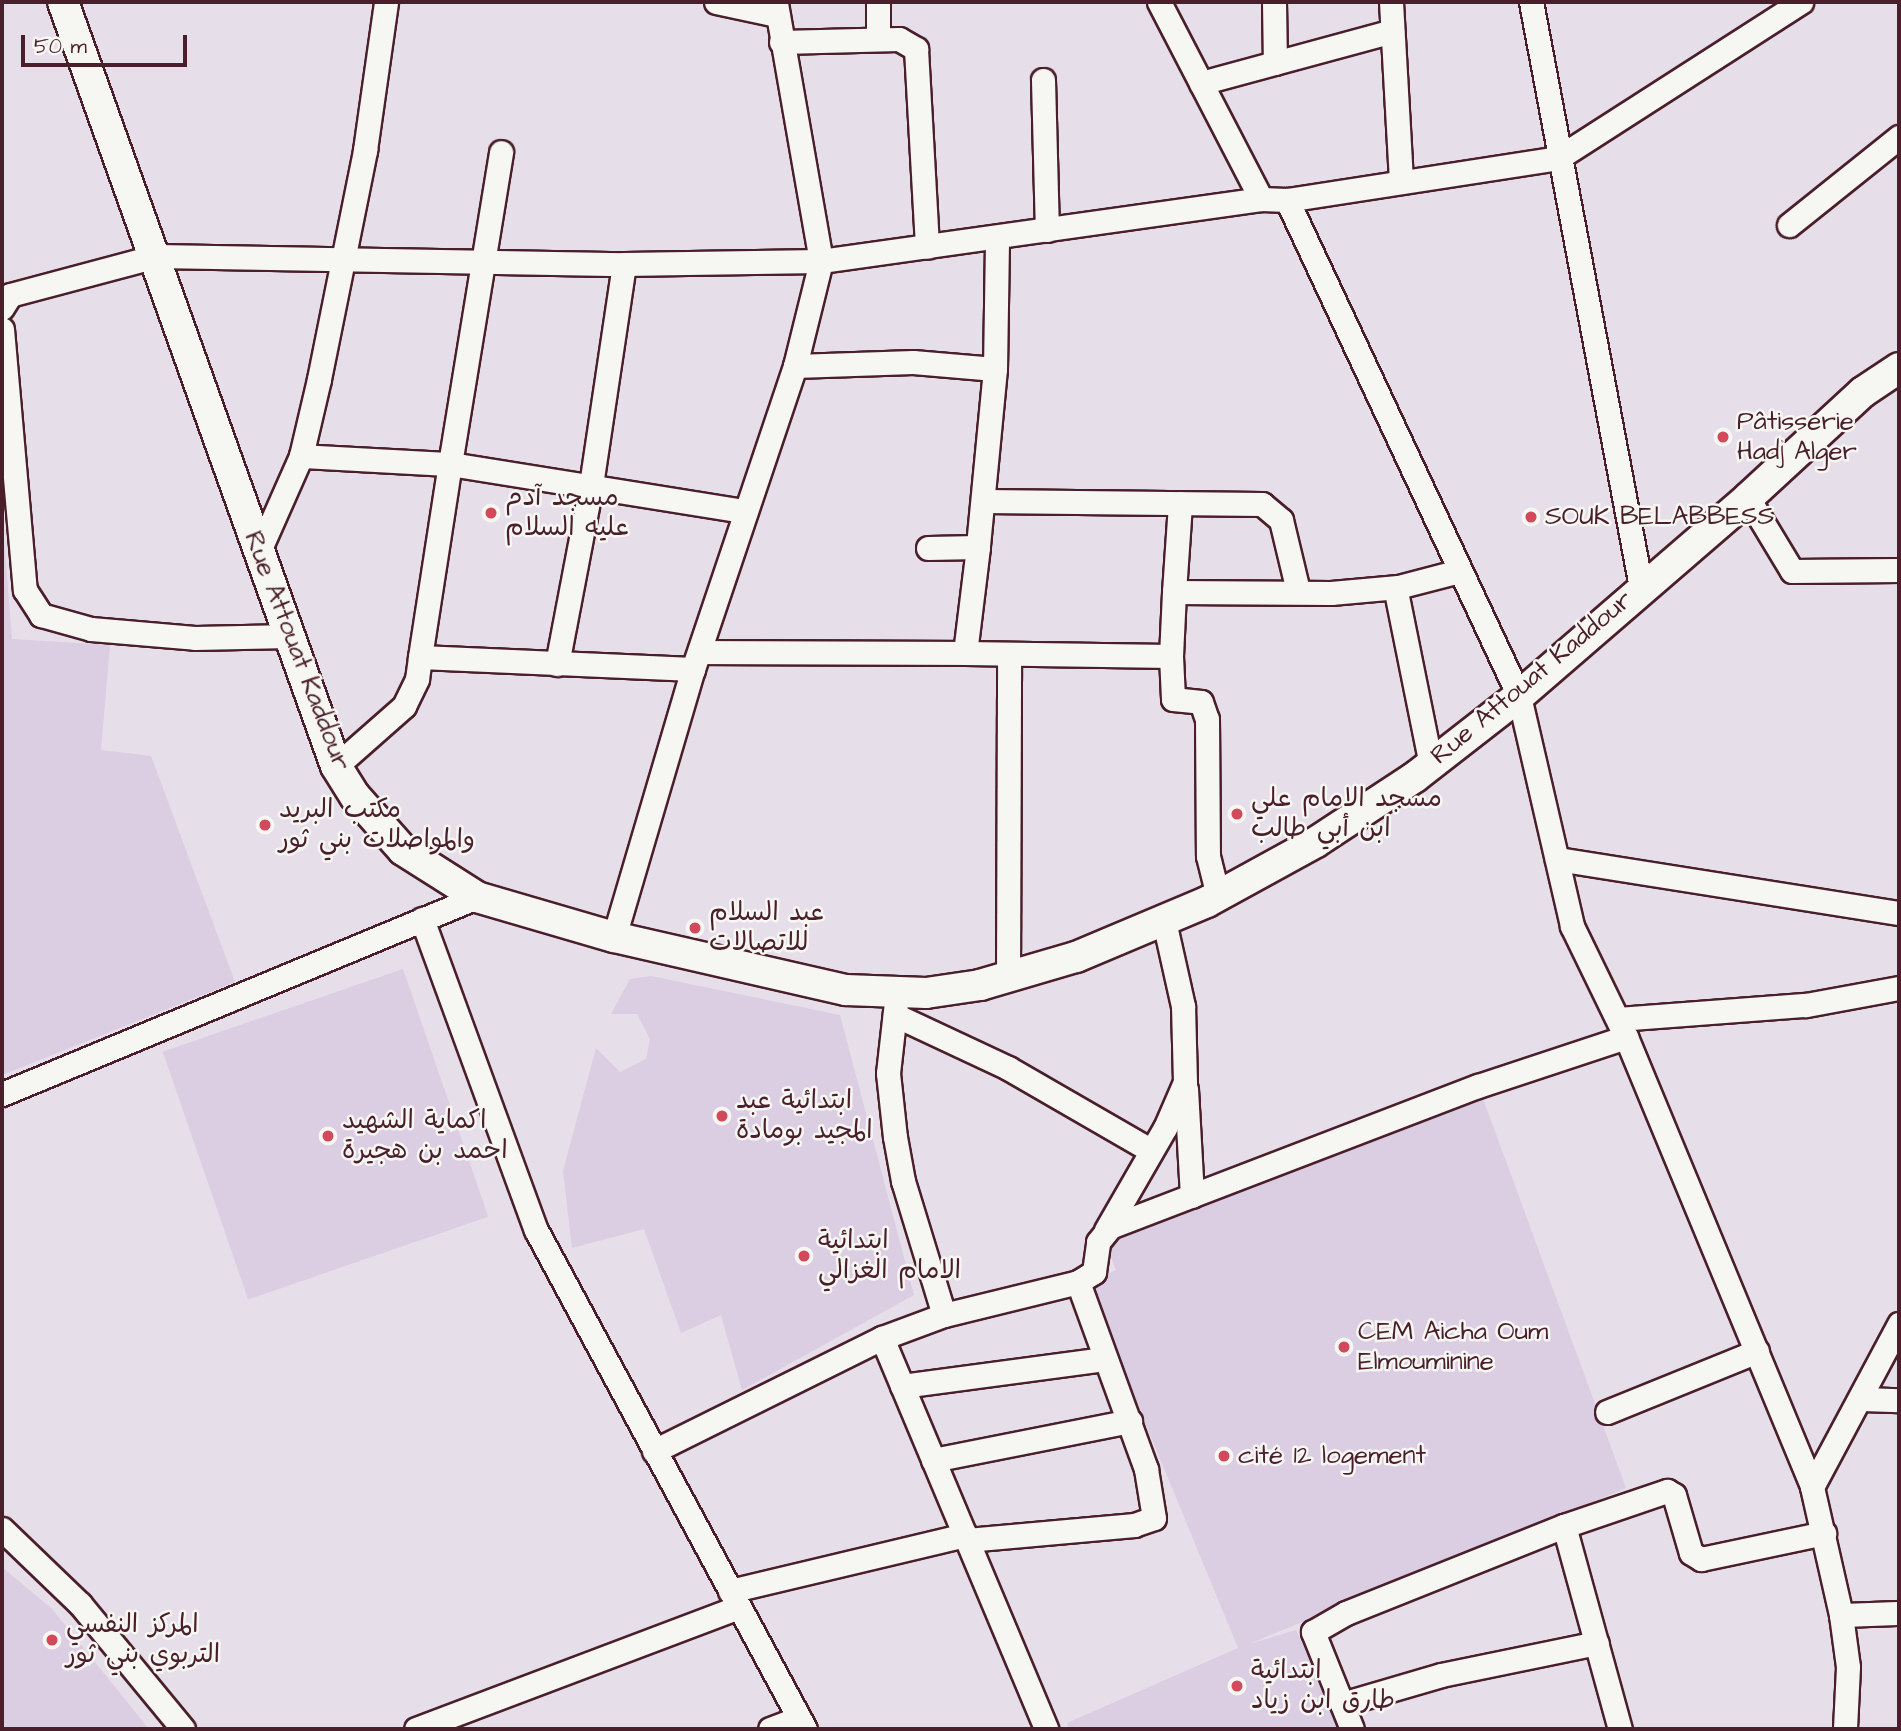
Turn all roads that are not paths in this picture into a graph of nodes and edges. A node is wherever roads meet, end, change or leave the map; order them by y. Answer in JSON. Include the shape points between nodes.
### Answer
{"nodes":[{"id":1,"x":63,"y":2,"type":"edge"},
{"id":2,"x":386,"y":2,"type":"edge"},
{"id":3,"x":716,"y":2,"type":"edge"},
{"id":4,"x":878,"y":2,"type":"edge"},
{"id":5,"x":1159,"y":2,"type":"edge"},
{"id":6,"x":1274,"y":2,"type":"edge"},
{"id":7,"x":1391,"y":2,"type":"edge"},
{"id":8,"x":1531,"y":2,"type":"edge"},
{"id":9,"x":1801,"y":2,"type":"edge"},
{"id":10,"x":776,"y":9,"type":"edge"},
{"id":11,"x":1392,"y":31,"type":"junction"},
{"id":12,"x":878,"y":39,"type":"junction"},
{"id":13,"x":781,"y":41,"type":"junction"},
{"id":14,"x":1275,"y":62,"type":"junction"},
{"id":15,"x":1043,"y":80,"type":"dead end"},
{"id":16,"x":1201,"y":83,"type":"junction"},
{"id":17,"x":1899,"y":137,"type":"edge"},
{"id":18,"x":501,"y":152,"type":"dead end"},
{"id":19,"x":1558,"y":158,"type":"junction"},
{"id":20,"x":1401,"y":182,"type":"junction"},
{"id":21,"x":1261,"y":200,"type":"junction"},
{"id":22,"x":1287,"y":200,"type":"junction"},
{"id":23,"x":1789,"y":225,"type":"dead end"},
{"id":24,"x":1047,"y":230,"type":"junction"},
{"id":25,"x":997,"y":237,"type":"junction"},
{"id":26,"x":927,"y":247,"type":"junction"},
{"id":27,"x":157,"y":256,"type":"junction"},
{"id":28,"x":343,"y":260,"type":"junction"},
{"id":29,"x":821,"y":261,"type":"junction"},
{"id":30,"x":482,"y":263,"type":"junction"},
{"id":31,"x":624,"y":264,"type":"junction"},
{"id":32,"x":2,"y":307,"type":"edge"},
{"id":33,"x":2,"y":329,"type":"edge"},
{"id":34,"x":795,"y":366,"type":"junction"},
{"id":35,"x":1899,"y":368,"type":"edge"},
{"id":36,"x":995,"y":369,"type":"junction"},
{"id":37,"x":301,"y":456,"type":"junction"},
{"id":38,"x":450,"y":464,"type":"junction"},
{"id":39,"x":591,"y":485,"type":"junction"},
{"id":40,"x":1748,"y":498,"type":"junction"},
{"id":41,"x":984,"y":500,"type":"junction"},
{"id":42,"x":1180,"y":503,"type":"junction"},
{"id":43,"x":746,"y":511,"type":"junction"},
{"id":44,"x":978,"y":547,"type":"junction"},
{"id":45,"x":928,"y":548,"type":"dead end"},
{"id":46,"x":259,"y":551,"type":"junction"},
{"id":47,"x":1899,"y":570,"type":"edge"},
{"id":48,"x":1459,"y":571,"type":"junction"},
{"id":49,"x":1398,"y":587,"type":"junction"},
{"id":50,"x":1641,"y":587,"type":"junction"},
{"id":51,"x":1298,"y":591,"type":"junction"},
{"id":52,"x":1174,"y":592,"type":"junction"},
{"id":53,"x":290,"y":636,"type":"junction"},
{"id":54,"x":965,"y":653,"type":"junction"},
{"id":55,"x":1009,"y":655,"type":"junction"},
{"id":56,"x":1171,"y":656,"type":"junction"},
{"id":57,"x":420,"y":657,"type":"junction"},
{"id":58,"x":697,"y":660,"type":"junction"},
{"id":59,"x":556,"y":664,"type":"junction"},
{"id":60,"x":1519,"y":696,"type":"junction"},
{"id":61,"x":1431,"y":765,"type":"junction"},
{"id":62,"x":336,"y":766,"type":"junction"},
{"id":63,"x":1557,"y":859,"type":"junction"},
{"id":64,"x":1218,"y":896,"type":"junction"},
{"id":65,"x":477,"y":897,"type":"junction"},
{"id":66,"x":1899,"y":913,"type":"edge"},
{"id":67,"x":422,"y":919,"type":"junction"},
{"id":68,"x":1164,"y":921,"type":"junction"},
{"id":69,"x":614,"y":937,"type":"junction"},
{"id":70,"x":1008,"y":976,"type":"junction"},
{"id":71,"x":1899,"y":988,"type":"edge"},
{"id":72,"x":896,"y":1004,"type":"junction"},
{"id":73,"x":1622,"y":1028,"type":"junction"},
{"id":74,"x":1185,"y":1082,"type":"junction"},
{"id":75,"x":2,"y":1094,"type":"edge"},
{"id":76,"x":1150,"y":1150,"type":"junction"},
{"id":77,"x":1192,"y":1196,"type":"junction"},
{"id":78,"x":1105,"y":1230,"type":"junction"},
{"id":79,"x":1077,"y":1282,"type":"junction"},
{"id":80,"x":944,"y":1315,"type":"junction"},
{"id":81,"x":1899,"y":1324,"type":"edge"},
{"id":82,"x":882,"y":1338,"type":"junction"},
{"id":83,"x":1757,"y":1351,"type":"junction"},
{"id":84,"x":1104,"y":1359,"type":"junction"},
{"id":85,"x":902,"y":1385,"type":"junction"},
{"id":86,"x":1861,"y":1399,"type":"junction"},
{"id":87,"x":1899,"y":1400,"type":"edge"},
{"id":88,"x":1607,"y":1412,"type":"dead end"},
{"id":89,"x":1130,"y":1421,"type":"junction"},
{"id":90,"x":654,"y":1451,"type":"junction"},
{"id":91,"x":933,"y":1460,"type":"junction"},
{"id":92,"x":1812,"y":1487,"type":"junction"},
{"id":93,"x":1564,"y":1526,"type":"junction"},
{"id":94,"x":2,"y":1529,"type":"edge"},
{"id":95,"x":1824,"y":1533,"type":"junction"},
{"id":96,"x":966,"y":1538,"type":"junction"},
{"id":97,"x":735,"y":1599,"type":"junction"},
{"id":98,"x":1899,"y":1613,"type":"edge"},
{"id":99,"x":1841,"y":1615,"type":"junction"},
{"id":100,"x":1598,"y":1643,"type":"junction"},
{"id":101,"x":1342,"y":1704,"type":"junction"},
{"id":102,"x":802,"y":1723,"type":"edge"},
{"id":103,"x":184,"y":1729,"type":"edge"},
{"id":104,"x":416,"y":1729,"type":"edge"},
{"id":105,"x":770,"y":1729,"type":"edge"},
{"id":106,"x":1046,"y":1729,"type":"edge"},
{"id":107,"x":1352,"y":1729,"type":"edge"},
{"id":108,"x":1620,"y":1729,"type":"edge"},
{"id":109,"x":1845,"y":1729,"type":"edge"}],
"edges":[{"from":1,"to":27,"type":"street","name":"Rue Attouat Kaddour"},
{"from":2,"to":28,"type":"street"},
{"from":3,"to":10,"type":"street"},
{"from":4,"to":12,"type":"street"},
{"from":5,"to":16,"type":"street"},
{"from":6,"to":14,"type":"street"},
{"from":7,"to":11,"type":"street"},
{"from":8,"to":19,"type":"street"},
{"from":9,"to":19,"type":"street"},
{"from":10,"to":13,"type":"street"},
{"from":11,"to":14,"type":"street"},
{"from":11,"to":20,"type":"street"},
{"from":12,"to":13,"type":"street"},
{"from":12,"to":26,"type":"street","via":[[899,39],[916,49]]},
{"from":13,"to":29,"type":"street"},
{"from":14,"to":16,"type":"street"},
{"from":15,"to":24,"type":"street"},
{"from":16,"to":21,"type":"street"},
{"from":17,"to":23,"type":"street"},
{"from":18,"to":30,"type":"street"},
{"from":19,"to":20,"type":"street"},
{"from":19,"to":50,"type":"street"},
{"from":20,"to":22,"type":"street"},
{"from":21,"to":22,"type":"street"},
{"from":21,"to":24,"type":"street"},
{"from":22,"to":48,"type":"street"},
{"from":24,"to":25,"type":"street"},
{"from":25,"to":26,"type":"street"},
{"from":25,"to":36,"type":"street"},
{"from":26,"to":29,"type":"street"},
{"from":27,"to":28,"type":"street"},
{"from":27,"to":32,"type":"street","via":[[10,295]]},
{"from":27,"to":46,"type":"street","name":"Rue Attouat Kaddour"},
{"from":28,"to":30,"type":"street"},
{"from":28,"to":37,"type":"street"},
{"from":29,"to":31,"type":"street"},
{"from":29,"to":34,"type":"street"},
{"from":30,"to":31,"type":"street"},
{"from":30,"to":38,"type":"street"},
{"from":31,"to":39,"type":"street"},
{"from":33,"to":53,"type":"street","via":[[25,590],[41,615],[92,629],[195,638]]},
{"from":34,"to":36,"type":"street","via":[[913,362]]},
{"from":34,"to":43,"type":"street"},
{"from":35,"to":40,"type":"street","name":"Rue Attouat Kaddour","via":[[1863,392]]},
{"from":36,"to":41,"type":"street"},
{"from":37,"to":38,"type":"street"},
{"from":37,"to":46,"type":"street"},
{"from":38,"to":39,"type":"street"},
{"from":38,"to":57,"type":"street"},
{"from":39,"to":43,"type":"street"},
{"from":39,"to":59,"type":"street"},
{"from":40,"to":47,"type":"street","via":[[1792,571]]},
{"from":40,"to":50,"type":"street","name":"Rue Attouat Kaddour"},
{"from":41,"to":42,"type":"street"},
{"from":41,"to":44,"type":"street"},
{"from":42,"to":51,"type":"street","via":[[1271,508],[1286,532]]},
{"from":42,"to":52,"type":"street"},
{"from":43,"to":58,"type":"street"},
{"from":44,"to":45,"type":"street"},
{"from":44,"to":54,"type":"street"},
{"from":46,"to":53,"type":"street","name":"Rue Attouat Kaddour"},
{"from":48,"to":49,"type":"street"},
{"from":48,"to":60,"type":"street"},
{"from":49,"to":51,"type":"street"},
{"from":49,"to":61,"type":"street","via":[[1405,646]]},
{"from":50,"to":60,"type":"street","name":"Rue Attouat Kaddour"},
{"from":51,"to":52,"type":"street"},
{"from":52,"to":56,"type":"street"},
{"from":53,"to":62,"type":"street","name":"Rue Attouat Kaddour"},
{"from":54,"to":55,"type":"street"},
{"from":54,"to":58,"type":"street"},
{"from":55,"to":56,"type":"street"},
{"from":55,"to":70,"type":"street"},
{"from":56,"to":64,"type":"street","via":[[1173,699],[1200,702],[1207,719],[1208,856]]},
{"from":57,"to":59,"type":"street"},
{"from":57,"to":62,"type":"street","via":[[417,679],[404,706]]},
{"from":58,"to":59,"type":"street"},
{"from":58,"to":69,"type":"street"},
{"from":60,"to":61,"type":"street","name":"Rue Attouat Kaddour"},
{"from":60,"to":63,"type":"street"},
{"from":61,"to":64,"type":"street","name":"Rue Attouat Kaddour","via":[[1316,842]]},
{"from":62,"to":65,"type":"street","name":"Rue Attouat Kaddour","via":[[355,796],[403,850]]},
{"from":63,"to":66,"type":"street"},
{"from":63,"to":73,"type":"street","via":[[1572,926]]},
{"from":64,"to":68,"type":"street","name":"Rue Attouat Kaddour"},
{"from":65,"to":67,"type":"street"},
{"from":65,"to":69,"type":"street","name":"Rue Attouat Kaddour"},
{"from":67,"to":75,"type":"street"},
{"from":67,"to":90,"type":"street","via":[[536,1230]]},
{"from":68,"to":70,"type":"street","name":"Rue Attouat Kaddour","via":[[1076,957]]},
{"from":68,"to":74,"type":"street","via":[[1183,1006]]},
{"from":69,"to":72,"type":"street","name":"Rue Attouat Kaddour"},
{"from":70,"to":72,"type":"street","name":"Rue Attouat Kaddour"},
{"from":71,"to":73,"type":"street"},
{"from":72,"to":76,"type":"street"},
{"from":72,"to":80,"type":"street","via":[[888,1073],[895,1137],[903,1181]]},
{"from":73,"to":77,"type":"street"},
{"from":73,"to":83,"type":"street"},
{"from":74,"to":76,"type":"street"},
{"from":74,"to":77,"type":"street"},
{"from":76,"to":78,"type":"street"},
{"from":77,"to":78,"type":"street"},
{"from":78,"to":79,"type":"street","via":[[1098,1242],[1098,1264]]},
{"from":79,"to":80,"type":"street"},
{"from":79,"to":84,"type":"street"},
{"from":80,"to":82,"type":"street"},
{"from":81,"to":86,"type":"street"},
{"from":82,"to":85,"type":"street"},
{"from":82,"to":90,"type":"street"},
{"from":83,"to":88,"type":"street"},
{"from":83,"to":92,"type":"street"},
{"from":84,"to":85,"type":"street"},
{"from":84,"to":89,"type":"street"},
{"from":85,"to":91,"type":"street"},
{"from":86,"to":87,"type":"street"},
{"from":86,"to":92,"type":"street"},
{"from":89,"to":91,"type":"street"},
{"from":89,"to":96,"type":"street","via":[[1155,1507],[1151,1521]]},
{"from":90,"to":97,"type":"street"},
{"from":91,"to":96,"type":"street"},
{"from":92,"to":95,"type":"street"},
{"from":93,"to":95,"type":"street","via":[[1667,1491],[1674,1495],[1691,1553],[1701,1559]]},
{"from":93,"to":100,"type":"street"},
{"from":93,"to":101,"type":"street","via":[[1317,1626],[1314,1638]]},
{"from":94,"to":103,"type":"street","via":[[80,1604]]},
{"from":95,"to":99,"type":"street"},
{"from":96,"to":97,"type":"street"},
{"from":96,"to":106,"type":"street"},
{"from":97,"to":102,"type":"street"},
{"from":97,"to":104,"type":"street"},
{"from":98,"to":99,"type":"street"},
{"from":99,"to":109,"type":"street","via":[[1847,1667]]},
{"from":100,"to":101,"type":"street","via":[[1441,1675]]},
{"from":100,"to":108,"type":"street"},
{"from":101,"to":107,"type":"street"},
{"from":102,"to":105,"type":"street"}]}
